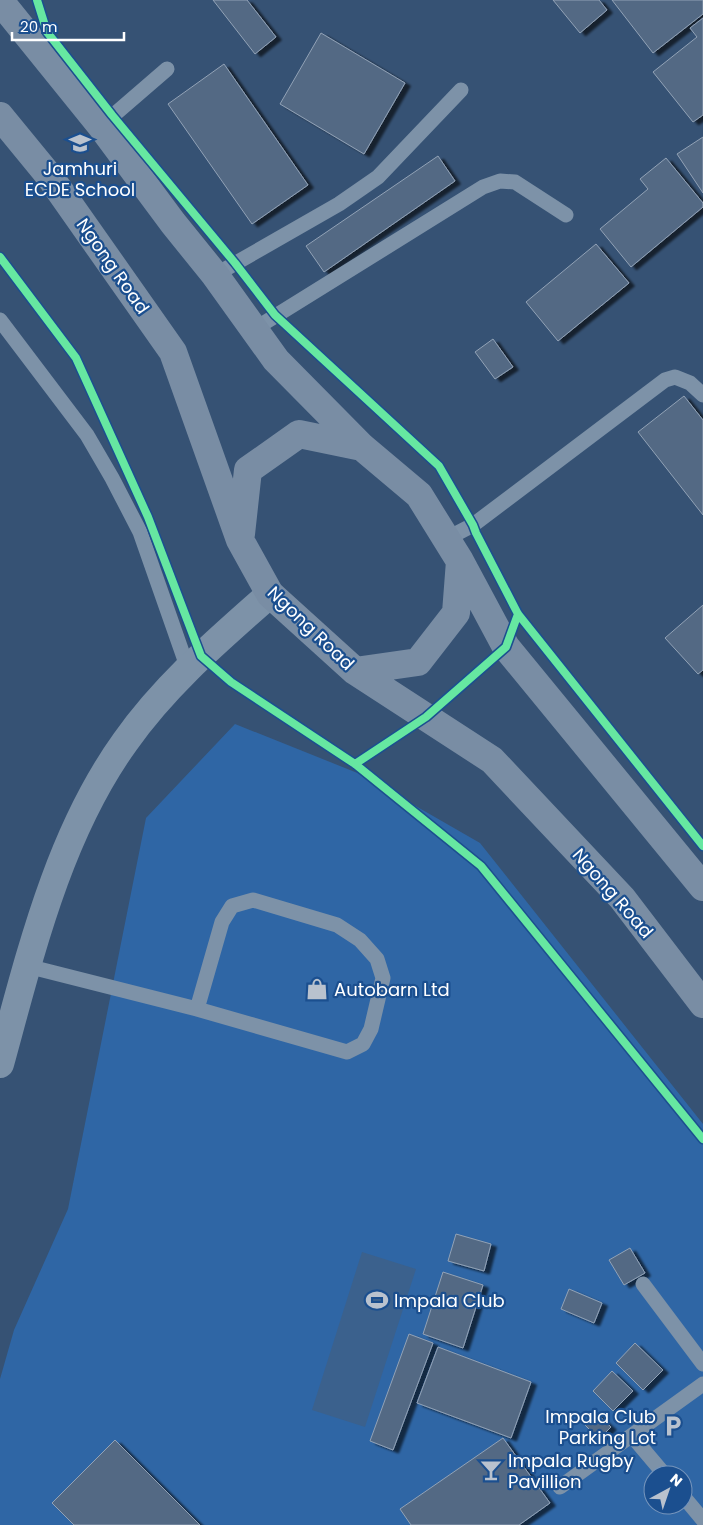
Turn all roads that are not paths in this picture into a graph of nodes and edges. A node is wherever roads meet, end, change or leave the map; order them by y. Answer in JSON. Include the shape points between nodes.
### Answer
{"nodes":[{"id":1,"x":0,"y":1,"type":"edge"},
{"id":2,"x":168,"y":69,"type":"dead end"},
{"id":3,"x":461,"y":90,"type":"dead end"},
{"id":4,"x":0,"y":116,"type":"edge"},
{"id":5,"x":100,"y":126,"type":"junction"},
{"id":6,"x":566,"y":215,"type":"dead end"},
{"id":7,"x":215,"y":275,"type":"junction"},
{"id":8,"x":0,"y":320,"type":"edge"},
{"id":9,"x":253,"y":330,"type":"junction"},
{"id":10,"x":703,"y":395,"type":"edge"},
{"id":11,"x":362,"y":447,"type":"junction"},
{"id":12,"x":240,"y":540,"type":"junction"},
{"id":13,"x":453,"y":550,"type":"junction"},
{"id":14,"x":270,"y":594,"type":"junction"},
{"id":15,"x":188,"y":669,"type":"junction"},
{"id":16,"x":355,"y":671,"type":"junction"},
{"id":17,"x":702,"y":883,"type":"edge"},
{"id":18,"x":27,"y":966,"type":"junction"},
{"id":19,"x":703,"y":1004,"type":"edge"},
{"id":20,"x":198,"y":1008,"type":"junction"},
{"id":21,"x":0,"y":1064,"type":"edge"},
{"id":22,"x":643,"y":1284,"type":"dead end"},
{"id":23,"x":703,"y":1364,"type":"edge"},
{"id":24,"x":703,"y":1384,"type":"edge"},
{"id":25,"x":632,"y":1436,"type":"junction"},
{"id":26,"x":657,"y":1465,"type":"edge"},
{"id":27,"x":560,"y":1487,"type":"dead end"},
{"id":28,"x":693,"y":1508,"type":"edge"},
{"id":29,"x":703,"y":1520,"type":"edge"}],
"edges":[{"from":1,"to":5,"type":"main road"},
{"from":2,"to":5,"type":"lane"},
{"from":3,"to":7,"type":"lane","via":[[378,177],[339,204]]},
{"from":4,"to":12,"type":"main road","name":"Ngong Road","via":[[50,177],[173,352]]},
{"from":5,"to":7,"type":"main road"},
{"from":6,"to":9,"type":"lane","via":[[515,182],[500,181],[484,187]]},
{"from":7,"to":9,"type":"main road"},
{"from":8,"to":15,"type":"lane","via":[[87,434],[112,478],[140,532]]},
{"from":9,"to":11,"type":"main road","via":[[276,360]]},
{"from":10,"to":13,"type":"lane","via":[[690,383],[675,377],[665,380],[474,525]]},
{"from":11,"to":12,"type":"main road","via":[[299,434],[248,470]]},
{"from":11,"to":13,"type":"main road","via":[[419,495]]},
{"from":12,"to":14,"type":"main road","name":"Ngong Road"},
{"from":13,"to":16,"type":"main road","via":[[456,613],[418,662]]},
{"from":13,"to":17,"type":"main road","via":[[506,647]]},
{"from":14,"to":15,"type":"street"},
{"from":14,"to":16,"type":"main road","name":"Ngong Road"},
{"from":15,"to":18,"type":"street","via":[[125,741],[90,798],[38,926]]},
{"from":16,"to":19,"type":"main road","name":"Ngong Road","via":[[492,760],[622,898]]},
{"from":18,"to":20,"type":"lane"},
{"from":18,"to":21,"type":"street"},
{"from":20,"to":20,"type":"lane","via":[[347,1052],[363,1044],[371,1029],[382,978],[377,959],[360,940],[337,925],[254,900],[232,906],[222,922]]},
{"from":22,"to":23,"type":"lane"},
{"from":24,"to":25,"type":"lane"},
{"from":25,"to":26,"type":"lane"},
{"from":25,"to":27,"type":"lane"},
{"from":28,"to":29,"type":"lane"}]}
